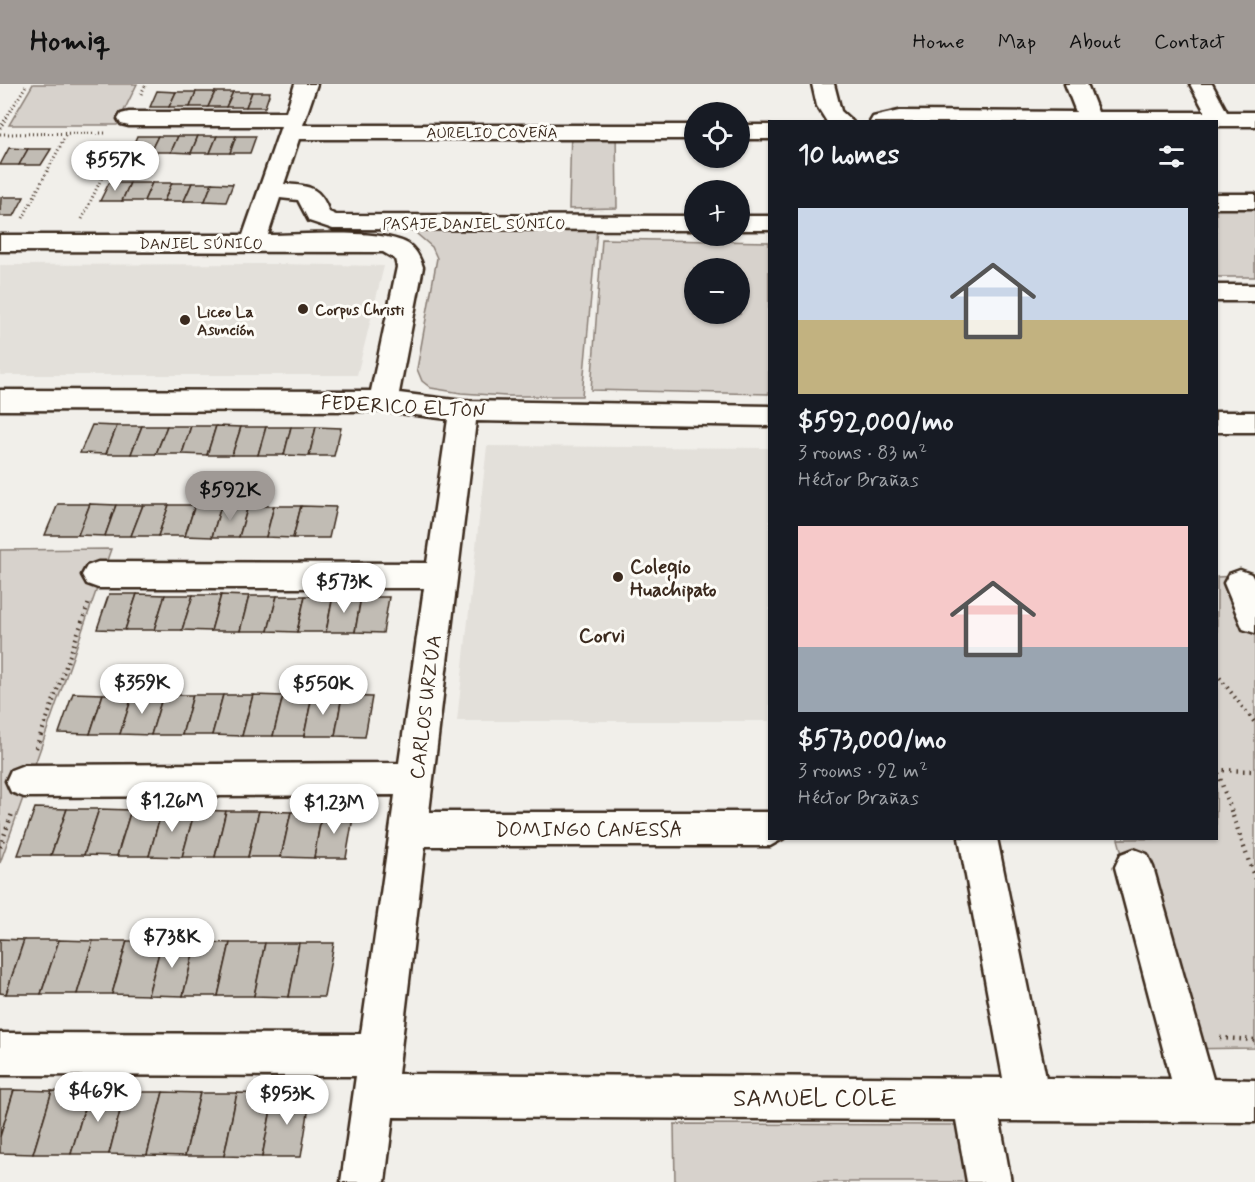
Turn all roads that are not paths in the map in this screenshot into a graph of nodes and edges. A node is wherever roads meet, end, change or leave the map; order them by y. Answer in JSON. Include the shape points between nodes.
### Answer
{"nodes":[{"id":1,"x":306,"y":84,"type":"edge"},
{"id":2,"x":823,"y":84,"type":"edge"},
{"id":3,"x":1076,"y":84,"type":"edge"},
{"id":4,"x":1201,"y":84,"type":"edge"},
{"id":5,"x":1090,"y":118,"type":"junction"},
{"id":6,"x":1220,"y":118,"type":"junction"},
{"id":7,"x":1255,"y":119,"type":"edge"},
{"id":8,"x":839,"y":120,"type":"edge"},
{"id":9,"x":890,"y":120,"type":"edge"},
{"id":10,"x":1113,"y":120,"type":"edge"},
{"id":11,"x":126,"y":126,"type":"road end"},
{"id":12,"x":292,"y":126,"type":"junction"},
{"id":13,"x":684,"y":132,"type":"edge"},
{"id":14,"x":750,"y":132,"type":"edge"},
{"id":15,"x":768,"y":132,"type":"edge"},
{"id":16,"x":270,"y":190,"type":"junction"},
{"id":17,"x":1218,"y":201,"type":"edge"},
{"id":18,"x":1255,"y":201,"type":"edge"},
{"id":19,"x":684,"y":223,"type":"edge"},
{"id":20,"x":750,"y":223,"type":"edge"},
{"id":21,"x":768,"y":223,"type":"edge"},
{"id":22,"x":0,"y":243,"type":"edge"},
{"id":23,"x":253,"y":243,"type":"junction"},
{"id":24,"x":1218,"y":293,"type":"edge"},
{"id":25,"x":1255,"y":293,"type":"edge"},
{"id":26,"x":0,"y":400,"type":"edge"},
{"id":27,"x":383,"y":401,"type":"junction"},
{"id":28,"x":463,"y":411,"type":"junction"},
{"id":29,"x":768,"y":416,"type":"edge"},
{"id":30,"x":1218,"y":422,"type":"edge"},
{"id":31,"x":1255,"y":422,"type":"edge"},
{"id":32,"x":98,"y":575,"type":"road end"},
{"id":33,"x":442,"y":576,"type":"junction"},
{"id":34,"x":1237,"y":583,"type":"edge"},
{"id":35,"x":1255,"y":620,"type":"edge"},
{"id":36,"x":416,"y":780,"type":"junction"},
{"id":37,"x":24,"y":781,"type":"road end"},
{"id":38,"x":409,"y":828,"type":"junction"},
{"id":39,"x":768,"y":829,"type":"edge"},
{"id":40,"x":978,"y":840,"type":"edge"},
{"id":41,"x":1134,"y":867,"type":"dead end"},
{"id":42,"x":0,"y":1054,"type":"edge"},
{"id":43,"x":380,"y":1055,"type":"junction"},
{"id":44,"x":374,"y":1095,"type":"junction"},
{"id":45,"x":974,"y":1099,"type":"junction"},
{"id":46,"x":1029,"y":1100,"type":"junction"},
{"id":47,"x":1198,"y":1101,"type":"junction"},
{"id":48,"x":1255,"y":1101,"type":"edge"},
{"id":49,"x":363,"y":1182,"type":"edge"},
{"id":50,"x":989,"y":1182,"type":"edge"}],
"edges":[{"from":1,"to":12,"type":"street"},
{"from":2,"to":8,"type":"street","via":[[828,110]]},
{"from":3,"to":5,"type":"street"},
{"from":4,"to":6,"type":"street"},
{"from":5,"to":9,"type":"street"},
{"from":5,"to":10,"type":"street"},
{"from":6,"to":7,"type":"street"},
{"from":6,"to":10,"type":"street"},
{"from":11,"to":12,"type":"street","name":"AURELIO COVEÑA"},
{"from":12,"to":13,"type":"street","name":"AURELIO COVEÑA"},
{"from":12,"to":16,"type":"street"},
{"from":14,"to":15,"type":"street"},
{"from":16,"to":19,"type":"street","name":"PASAJE DANIEL SÚNICO","via":[[304,193],[313,200],[318,216],[333,222]]},
{"from":16,"to":23,"type":"street"},
{"from":17,"to":18,"type":"street"},
{"from":20,"to":21,"type":"street"},
{"from":22,"to":23,"type":"street","name":"DANIEL SÚNICO"},
{"from":23,"to":27,"type":"street","name":"DANIEL SÚNICO","via":[[373,243],[400,250],[409,260]]},
{"from":24,"to":25,"type":"street"},
{"from":26,"to":27,"type":"street","name":"FEDERICO ELTON"},
{"from":27,"to":28,"type":"street","name":"FEDERICO ELTON"},
{"from":28,"to":29,"type":"street","name":"FEDERICO ELTON"},
{"from":28,"to":33,"type":"street","name":"CARLOS URZÚA"},
{"from":30,"to":31,"type":"street"},
{"from":32,"to":33,"type":"street"},
{"from":33,"to":36,"type":"street","name":"CARLOS URZÚA"},
{"from":34,"to":35,"type":"street"},
{"from":36,"to":37,"type":"street"},
{"from":36,"to":38,"type":"street","name":"CARLOS URZÚA"},
{"from":38,"to":39,"type":"street","name":"DOMINGO CANESSA"},
{"from":38,"to":43,"type":"street","name":"CARLOS URZÚA"},
{"from":40,"to":46,"type":"street"},
{"from":41,"to":47,"type":"street"},
{"from":42,"to":43,"type":"street"},
{"from":43,"to":44,"type":"street","name":"CARLOS URZÚA"},
{"from":44,"to":45,"type":"street","name":"SAMUEL COLE"},
{"from":44,"to":49,"type":"street","name":"CARLOS URZÚA"},
{"from":45,"to":46,"type":"street","name":"SAMUEL COLE"},
{"from":45,"to":50,"type":"street"},
{"from":46,"to":47,"type":"street","name":"SAMUEL COLE"},
{"from":47,"to":48,"type":"street","name":"SAMUEL COLE"}]}
